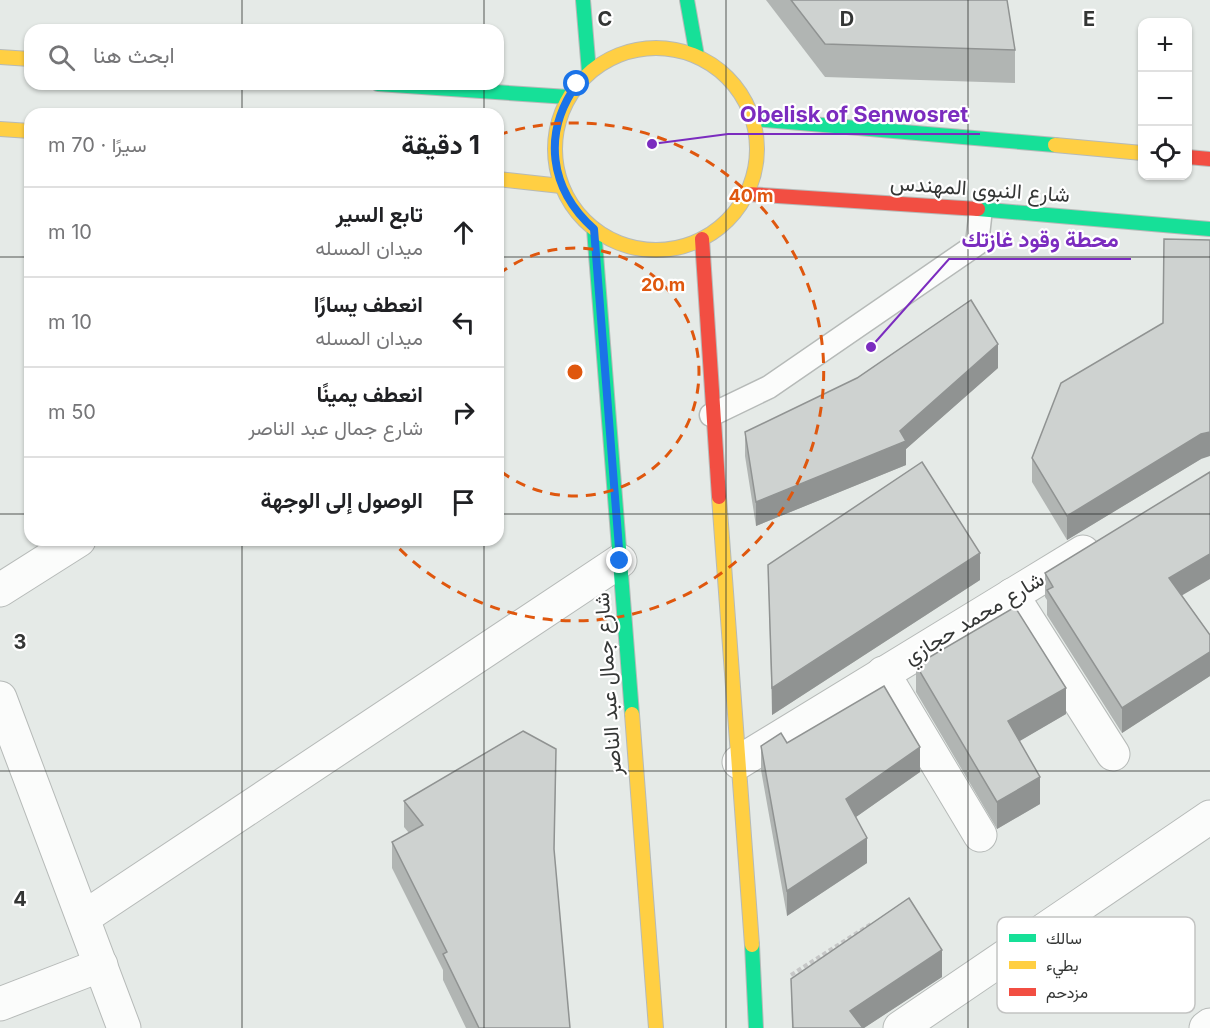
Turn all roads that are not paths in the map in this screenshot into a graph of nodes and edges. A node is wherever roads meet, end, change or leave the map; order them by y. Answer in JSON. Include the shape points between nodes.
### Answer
{"nodes":[{"id":1,"x":583,"y":0,"type":"edge"},
{"id":2,"x":687,"y":0,"type":"edge"},
{"id":3,"x":697,"y":56,"type":"junction"},
{"id":4,"x":0,"y":57,"type":"edge"},
{"id":5,"x":24,"y":59,"type":"edge"},
{"id":6,"x":589,"y":72,"type":"junction"},
{"id":7,"x":459,"y":90,"type":"edge"},
{"id":8,"x":568,"y":98,"type":"junction"},
{"id":9,"x":753,"y":119,"type":"junction"},
{"id":10,"x":0,"y":129,"type":"edge"},
{"id":11,"x":24,"y":131,"type":"edge"},
{"id":12,"x":1138,"y":153,"type":"edge"},
{"id":13,"x":1192,"y":157,"type":"edge"},
{"id":14,"x":1210,"y":159,"type":"edge"},
{"id":15,"x":504,"y":180,"type":"edge"},
{"id":16,"x":561,"y":186,"type":"junction"},
{"id":17,"x":747,"y":194,"type":"junction"},
{"id":18,"x":981,"y":209,"type":"junction"},
{"id":19,"x":594,"y":229,"type":"junction"},
{"id":20,"x":1210,"y":229,"type":"edge"},
{"id":21,"x":702,"y":239,"type":"junction"},
{"id":22,"x":711,"y":415,"type":"junction"},
{"id":23,"x":1110,"y":536,"type":"edge"},
{"id":24,"x":70,"y":546,"type":"edge"},
{"id":25,"x":620,"y":561,"type":"junction"},
{"id":26,"x":0,"y":590,"type":"edge"},
{"id":27,"x":1012,"y":596,"type":"junction"},
{"id":28,"x":883,"y":673,"type":"junction"},
{"id":29,"x":0,"y":698,"type":"edge"},
{"id":30,"x":1113,"y":754,"type":"dead end"},
{"id":31,"x":739,"y":762,"type":"junction"},
{"id":32,"x":1210,"y":817,"type":"edge"},
{"id":33,"x":980,"y":835,"type":"dead end"},
{"id":34,"x":1063,"y":917,"type":"edge"},
{"id":35,"x":83,"y":918,"type":"junction"},
{"id":36,"x":997,"y":962,"type":"edge"},
{"id":37,"x":100,"y":965,"type":"junction"},
{"id":38,"x":0,"y":1004,"type":"edge"},
{"id":39,"x":1210,"y":1025,"type":"edge"},
{"id":40,"x":124,"y":1028,"type":"edge"},
{"id":41,"x":656,"y":1028,"type":"edge"},
{"id":42,"x":756,"y":1028,"type":"edge"},
{"id":43,"x":900,"y":1028,"type":"edge"},
{"id":44,"x":1206,"y":1028,"type":"edge"}],
"edges":[{"from":1,"to":6,"type":"main road"},
{"from":2,"to":3,"type":"main road"},
{"from":3,"to":6,"type":"main road","via":[[670,48],[641,48],[613,56]]},
{"from":3,"to":9,"type":"main road","via":[[732,81]]},
{"from":4,"to":5,"type":"main road"},
{"from":6,"to":8,"type":"main road"},
{"from":7,"to":8,"type":"main road"},
{"from":8,"to":16,"type":"main road","via":[[556,126],[554,156]]},
{"from":9,"to":12,"type":"main road"},
{"from":9,"to":17,"type":"main road","via":[[757,144],[755,170]]},
{"from":10,"to":11,"type":"main road"},
{"from":13,"to":14,"type":"main road"},
{"from":15,"to":16,"type":"main road"},
{"from":16,"to":19,"type":"main road","via":[[569,203]]},
{"from":17,"to":18,"type":"main road","name":"شارع النبوى المهندس"},
{"from":17,"to":21,"type":"main road","via":[[728,220]]},
{"from":18,"to":20,"type":"main road","name":"شارع النبوى المهندس"},
{"from":18,"to":22,"type":"lane","via":[[977,244],[769,387]]},
{"from":19,"to":21,"type":"main road","via":[[618,243],[646,250],[675,248]]},
{"from":19,"to":25,"type":"main road","name":"شارع جمال عبد الناصر"},
{"from":21,"to":22,"type":"main road"},
{"from":22,"to":31,"type":"main road"},
{"from":23,"to":27,"type":"street","name":"شارع محمد حجازي"},
{"from":24,"to":26,"type":"street"},
{"from":25,"to":35,"type":"street"},
{"from":25,"to":41,"type":"main road","name":"شارع جمال عبد الناصر"},
{"from":27,"to":28,"type":"street","name":"شارع محمد حجازي"},
{"from":27,"to":30,"type":"street"},
{"from":28,"to":31,"type":"street","name":"شارع محمد حجازي"},
{"from":28,"to":33,"type":"street"},
{"from":29,"to":35,"type":"street"},
{"from":31,"to":42,"type":"main road"},
{"from":32,"to":34,"type":"street"},
{"from":35,"to":37,"type":"street"},
{"from":36,"to":43,"type":"street"},
{"from":37,"to":38,"type":"street"},
{"from":37,"to":40,"type":"street"},
{"from":39,"to":44,"type":"street"}]}
